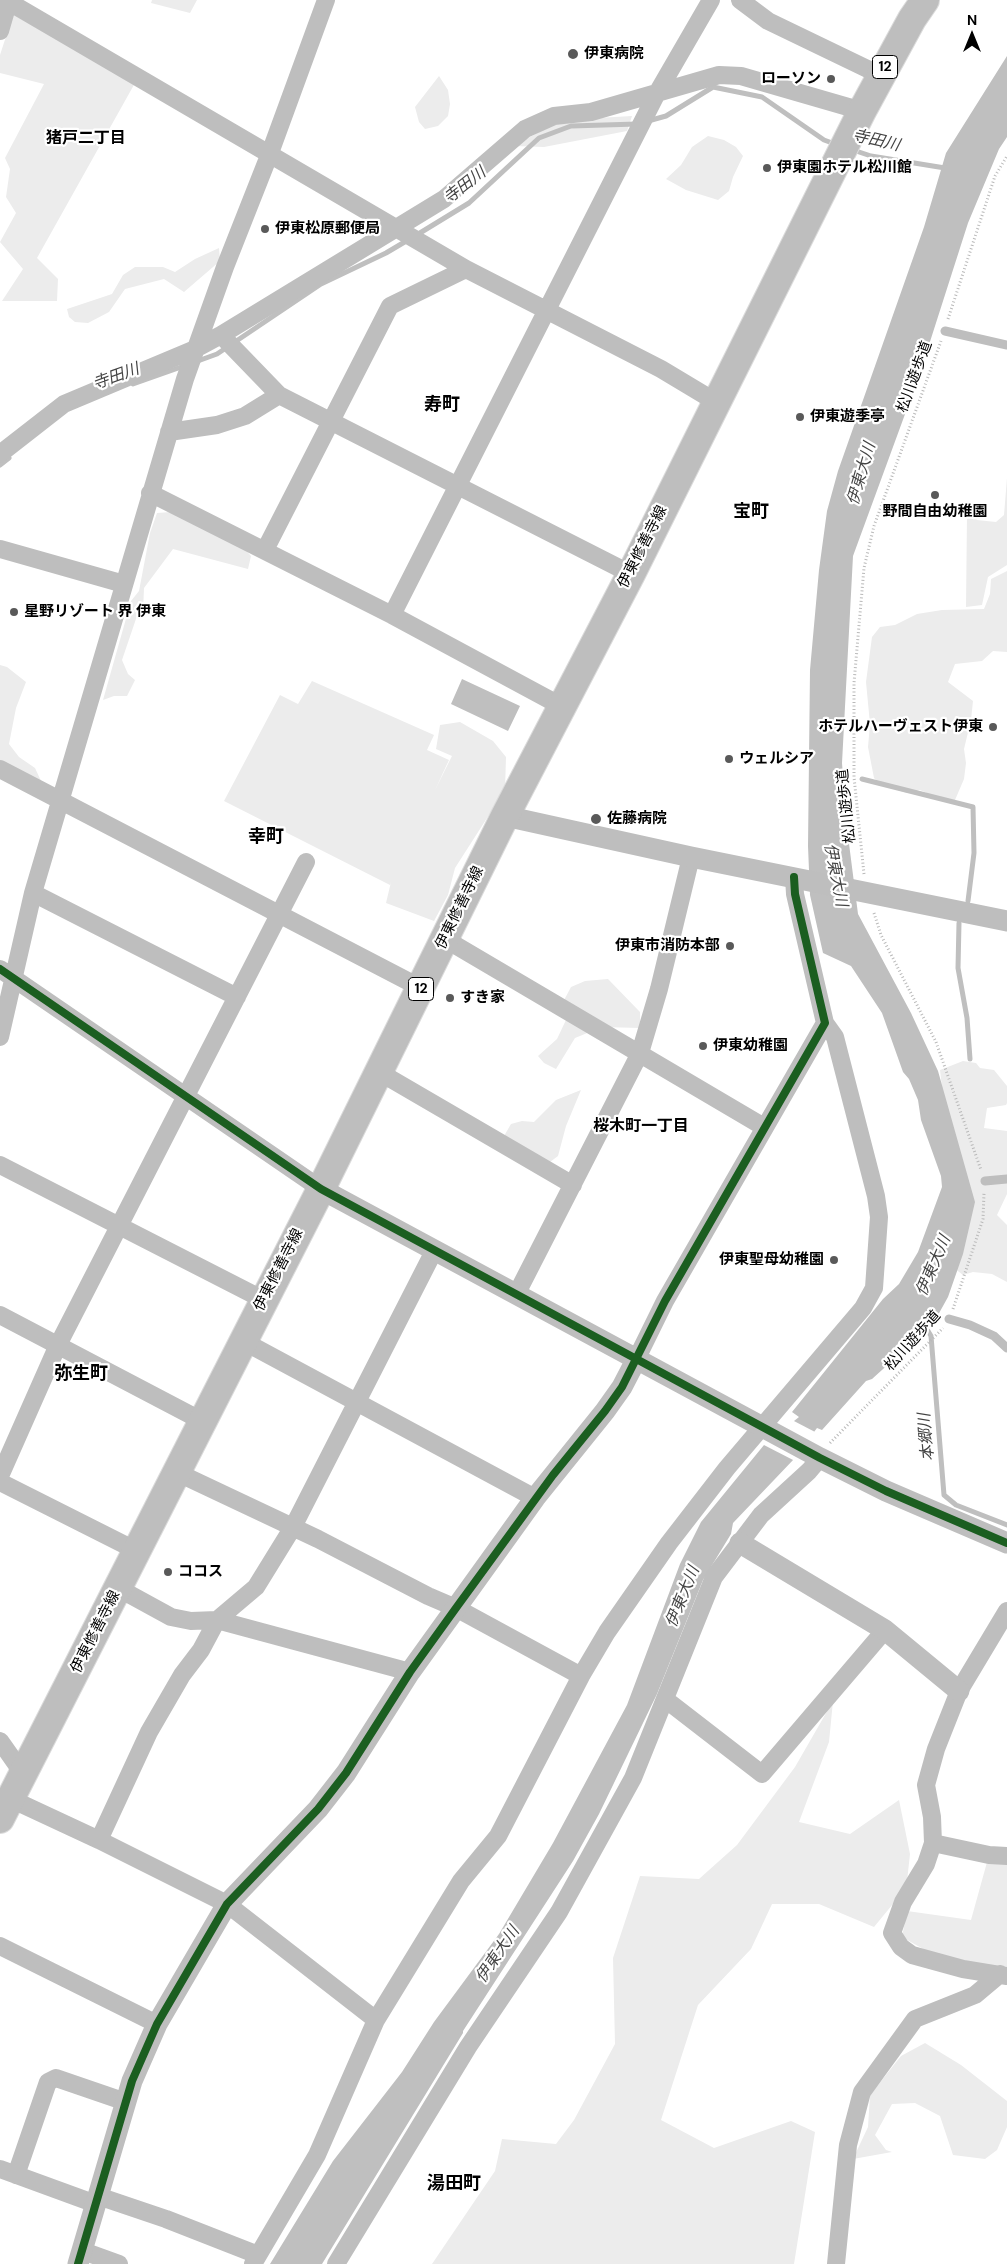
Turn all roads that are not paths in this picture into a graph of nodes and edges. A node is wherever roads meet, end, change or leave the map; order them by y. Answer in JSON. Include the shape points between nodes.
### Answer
{"nodes":[{"id":1,"x":326,"y":0,"type":"edge"},
{"id":2,"x":711,"y":0,"type":"edge"},
{"id":3,"x":740,"y":0,"type":"edge"},
{"id":4,"x":925,"y":0,"type":"edge"},
{"id":5,"x":9,"y":1,"type":"edge"},
{"id":6,"x":0,"y":31,"type":"edge"},
{"id":7,"x":880,"y":75,"type":"junction"},
{"id":8,"x":653,"y":102,"type":"junction"},
{"id":9,"x":862,"y":111,"type":"junction"},
{"id":10,"x":270,"y":152,"type":"junction"},
{"id":11,"x":399,"y":230,"type":"junction"},
{"id":12,"x":466,"y":268,"type":"junction"},
{"id":13,"x":546,"y":311,"type":"junction"},
{"id":14,"x":945,"y":330,"type":"road end"},
{"id":15,"x":222,"y":336,"type":"junction"},
{"id":16,"x":1007,"y":345,"type":"edge"},
{"id":17,"x":195,"y":349,"type":"junction"},
{"id":18,"x":278,"y":395,"type":"junction"},
{"id":19,"x":716,"y":402,"type":"junction"},
{"id":20,"x":331,"y":423,"type":"junction"},
{"id":21,"x":169,"y":432,"type":"junction"},
{"id":22,"x":0,"y":454,"type":"edge"},
{"id":23,"x":457,"y":486,"type":"junction"},
{"id":24,"x":150,"y":493,"type":"junction"},
{"id":25,"x":0,"y":549,"type":"edge"},
{"id":26,"x":265,"y":550,"type":"junction"},
{"id":27,"x":631,"y":574,"type":"junction"},
{"id":28,"x":124,"y":584,"type":"junction"},
{"id":29,"x":392,"y":615,"type":"junction"},
{"id":30,"x":561,"y":706,"type":"junction"},
{"id":31,"x":0,"y":769,"type":"edge"},
{"id":32,"x":59,"y":800,"type":"junction"},
{"id":33,"x":505,"y":816,"type":"junction"},
{"id":34,"x":691,"y":857,"type":"junction"},
{"id":35,"x":306,"y":862,"type":"dead end"},
{"id":36,"x":799,"y":878,"type":"junction"},
{"id":37,"x":33,"y":893,"type":"junction"},
{"id":38,"x":280,"y":913,"type":"junction"},
{"id":39,"x":1007,"y":920,"type":"edge"},
{"id":40,"x":445,"y":939,"type":"junction"},
{"id":41,"x":6,"y":973,"type":"edge"},
{"id":42,"x":421,"y":988,"type":"junction"},
{"id":43,"x":237,"y":997,"type":"junction"},
{"id":44,"x":825,"y":1023,"type":"junction"},
{"id":45,"x":0,"y":1037,"type":"edge"},
{"id":46,"x":640,"y":1053,"type":"junction"},
{"id":47,"x":379,"y":1072,"type":"junction"},
{"id":48,"x":187,"y":1096,"type":"junction"},
{"id":49,"x":764,"y":1127,"type":"junction"},
{"id":50,"x":0,"y":1165,"type":"edge"},
{"id":51,"x":1007,"y":1179,"type":"edge"},
{"id":52,"x":985,"y":1181,"type":"road end"},
{"id":53,"x":573,"y":1185,"type":"junction"},
{"id":54,"x":321,"y":1189,"type":"junction"},
{"id":55,"x":119,"y":1227,"type":"junction"},
{"id":56,"x":434,"y":1251,"type":"junction"},
{"id":57,"x":516,"y":1295,"type":"junction"},
{"id":58,"x":264,"y":1300,"type":"junction"},
{"id":59,"x":0,"y":1315,"type":"edge"},
{"id":60,"x":949,"y":1319,"type":"road end"},
{"id":61,"x":243,"y":1341,"type":"junction"},
{"id":62,"x":58,"y":1345,"type":"junction"},
{"id":63,"x":1007,"y":1348,"type":"edge"},
{"id":64,"x":636,"y":1360,"type":"junction"},
{"id":65,"x":357,"y":1402,"type":"junction"},
{"id":66,"x":202,"y":1421,"type":"junction"},
{"id":67,"x":765,"y":1429,"type":"junction"},
{"id":68,"x":817,"y":1456,"type":"junction"},
{"id":69,"x":176,"y":1472,"type":"junction"},
{"id":70,"x":0,"y":1476,"type":"edge"},
{"id":71,"x":0,"y":1482,"type":"edge"},
{"id":72,"x":535,"y":1498,"type":"junction"},
{"id":73,"x":293,"y":1528,"type":"junction"},
{"id":74,"x":740,"y":1543,"type":"junction"},
{"id":75,"x":1007,"y":1543,"type":"edge"},
{"id":76,"x":137,"y":1552,"type":"junction"},
{"id":77,"x":118,"y":1588,"type":"junction"},
{"id":78,"x":456,"y":1608,"type":"junction"},
{"id":79,"x":1007,"y":1611,"type":"edge"},
{"id":80,"x":217,"y":1620,"type":"junction"},
{"id":81,"x":885,"y":1630,"type":"junction"},
{"id":82,"x":410,"y":1672,"type":"junction"},
{"id":83,"x":580,"y":1676,"type":"junction"},
{"id":84,"x":958,"y":1691,"type":"junction"},
{"id":85,"x":665,"y":1699,"type":"junction"},
{"id":86,"x":0,"y":1742,"type":"edge"},
{"id":87,"x":24,"y":1775,"type":"junction"},
{"id":88,"x":5,"y":1809,"type":"edge"},
{"id":89,"x":99,"y":1840,"type":"junction"},
{"id":90,"x":933,"y":1844,"type":"junction"},
{"id":91,"x":1007,"y":1856,"type":"edge"},
{"id":92,"x":227,"y":1904,"type":"junction"},
{"id":93,"x":0,"y":1946,"type":"edge"},
{"id":94,"x":1003,"y":1975,"type":"edge"},
{"id":95,"x":376,"y":2020,"type":"junction"},
{"id":96,"x":157,"y":2024,"type":"junction"},
{"id":97,"x":126,"y":2102,"type":"junction"},
{"id":98,"x":8,"y":2172,"type":"edge"},
{"id":99,"x":97,"y":2200,"type":"junction"},
{"id":100,"x":80,"y":2257,"type":"edge"},
{"id":101,"x":255,"y":2259,"type":"edge"},
{"id":102,"x":119,"y":2264,"type":"edge"},
{"id":103,"x":336,"y":2264,"type":"edge"},
{"id":104,"x":836,"y":2264,"type":"edge"}],
"edges":[{"from":1,"to":10,"type":"street"},
{"from":2,"to":8,"type":"street"},
{"from":3,"to":7,"type":"street","via":[[768,21]]},
{"from":4,"to":7,"type":"main road","name":"伊東修善寺線","number":"12"},
{"from":5,"to":6,"type":"street"},
{"from":5,"to":10,"type":"street"},
{"from":7,"to":9,"type":"main road","name":"伊東修善寺線","number":"12"},
{"from":8,"to":9,"type":"street","via":[[719,75],[741,76]]},
{"from":8,"to":11,"type":"street","via":[[554,116],[525,129],[444,199]]},
{"from":8,"to":13,"type":"street"},
{"from":9,"to":19,"type":"main road","name":"伊東修善寺線","number":"12"},
{"from":10,"to":11,"type":"street"},
{"from":10,"to":17,"type":"street"},
{"from":11,"to":12,"type":"street"},
{"from":11,"to":15,"type":"street"},
{"from":12,"to":13,"type":"street"},
{"from":12,"to":20,"type":"street","via":[[390,306]]},
{"from":13,"to":19,"type":"street","via":[[661,369]]},
{"from":13,"to":23,"type":"street"},
{"from":14,"to":16,"type":"lane"},
{"from":15,"to":17,"type":"street"},
{"from":15,"to":18,"type":"street"},
{"from":17,"to":21,"type":"street"},
{"from":17,"to":22,"type":"street","via":[[64,404]]},
{"from":18,"to":20,"type":"street"},
{"from":18,"to":21,"type":"street","via":[[245,416]]},
{"from":19,"to":27,"type":"main road","name":"伊東修善寺線","number":"12"},
{"from":20,"to":23,"type":"street"},
{"from":20,"to":26,"type":"street"},
{"from":21,"to":24,"type":"street"},
{"from":23,"to":27,"type":"street"},
{"from":23,"to":29,"type":"street"},
{"from":24,"to":26,"type":"street"},
{"from":24,"to":28,"type":"street"},
{"from":25,"to":28,"type":"street"},
{"from":26,"to":29,"type":"street"},
{"from":27,"to":30,"type":"main road","name":"伊東修善寺線","number":"12"},
{"from":28,"to":32,"type":"street"},
{"from":29,"to":30,"type":"street"},
{"from":30,"to":33,"type":"main road","name":"伊東修善寺線","number":"12"},
{"from":31,"to":32,"type":"street"},
{"from":32,"to":37,"type":"street"},
{"from":32,"to":38,"type":"street"},
{"from":33,"to":34,"type":"street"},
{"from":33,"to":40,"type":"main road","name":"伊東修善寺線","number":"12"},
{"from":34,"to":36,"type":"street"},
{"from":34,"to":46,"type":"street"},
{"from":35,"to":38,"type":"street"},
{"from":36,"to":39,"type":"street"},
{"from":36,"to":44,"type":"street","via":[[795,894]]},
{"from":37,"to":41,"type":"street"},
{"from":37,"to":43,"type":"street"},
{"from":38,"to":42,"type":"street"},
{"from":38,"to":43,"type":"street"},
{"from":40,"to":42,"type":"main road","name":"伊東修善寺線","number":"12"},
{"from":40,"to":46,"type":"street"},
{"from":41,"to":45,"type":"street"},
{"from":41,"to":48,"type":"street"},
{"from":42,"to":47,"type":"main road","name":"伊東修善寺線","number":"12"},
{"from":43,"to":48,"type":"street"},
{"from":44,"to":49,"type":"street"},
{"from":44,"to":67,"type":"street","via":[[835,1037],[876,1196],[879,1217],[874,1288],[863,1308]]},
{"from":46,"to":49,"type":"street"},
{"from":46,"to":53,"type":"street"},
{"from":47,"to":53,"type":"street"},
{"from":47,"to":54,"type":"main road","name":"伊東修善寺線","number":"12"},
{"from":48,"to":54,"type":"street"},
{"from":48,"to":55,"type":"street"},
{"from":49,"to":64,"type":"street","via":[[665,1301]]},
{"from":50,"to":55,"type":"street"},
{"from":51,"to":52,"type":"lane"},
{"from":53,"to":57,"type":"street"},
{"from":54,"to":56,"type":"street"},
{"from":54,"to":58,"type":"main road","name":"伊東修善寺線","number":"12"},
{"from":55,"to":58,"type":"street"},
{"from":55,"to":62,"type":"street"},
{"from":56,"to":57,"type":"street"},
{"from":56,"to":65,"type":"street"},
{"from":57,"to":64,"type":"street"},
{"from":58,"to":61,"type":"main road","name":"伊東修善寺線","number":"12"},
{"from":59,"to":62,"type":"street"},
{"from":60,"to":63,"type":"lane","via":[[994,1336]]},
{"from":61,"to":65,"type":"street"},
{"from":61,"to":66,"type":"main road","name":"伊東修善寺線","number":"12"},
{"from":62,"to":66,"type":"street"},
{"from":62,"to":70,"type":"street"},
{"from":64,"to":67,"type":"street"},
{"from":64,"to":72,"type":"street","via":[[606,1411]]},
{"from":65,"to":72,"type":"street"},
{"from":65,"to":73,"type":"street"},
{"from":66,"to":69,"type":"main road","name":"伊東修善寺線","number":"12"},
{"from":67,"to":68,"type":"street"},
{"from":67,"to":83,"type":"street","via":[[669,1544]]},
{"from":68,"to":74,"type":"street","via":[[809,1471],[761,1515]]},
{"from":68,"to":75,"type":"street","via":[[886,1492]]},
{"from":69,"to":73,"type":"street"},
{"from":69,"to":76,"type":"main road","name":"伊東修善寺線","number":"12"},
{"from":71,"to":76,"type":"street"},
{"from":72,"to":78,"type":"street"},
{"from":73,"to":78,"type":"street"},
{"from":73,"to":80,"type":"street","via":[[256,1587]]},
{"from":74,"to":81,"type":"street"},
{"from":74,"to":85,"type":"street","via":[[714,1577]]},
{"from":76,"to":77,"type":"main road","name":"伊東修善寺線","number":"12"},
{"from":77,"to":80,"type":"street","via":[[171,1617],[191,1622]]},
{"from":77,"to":87,"type":"main road","name":"伊東修善寺線","number":"12"},
{"from":78,"to":82,"type":"street"},
{"from":78,"to":83,"type":"street"},
{"from":79,"to":84,"type":"street"},
{"from":80,"to":82,"type":"street"},
{"from":80,"to":89,"type":"street","via":[[149,1732]]},
{"from":81,"to":84,"type":"street"},
{"from":81,"to":85,"type":"street","via":[[762,1774]]},
{"from":82,"to":92,"type":"street","via":[[370,1739],[318,1809]]},
{"from":83,"to":95,"type":"street","via":[[498,1836],[460,1881]]},
{"from":84,"to":90,"type":"street","via":[[926,1785]]},
{"from":85,"to":103,"type":"street","via":[[633,1778],[559,1912],[468,2047]]},
{"from":86,"to":87,"type":"street"},
{"from":87,"to":88,"type":"main road","name":"伊東修善寺線","number":"12"},
{"from":88,"to":89,"type":"street"},
{"from":89,"to":92,"type":"street"},
{"from":90,"to":91,"type":"street"},
{"from":90,"to":94,"type":"street","via":[[892,1934],[912,1955],[963,1969]]},
{"from":92,"to":95,"type":"street"},
{"from":92,"to":96,"type":"street"},
{"from":93,"to":96,"type":"street"},
{"from":94,"to":104,"type":"street","via":[[975,1996],[915,2019],[862,2092],[848,2145]]},
{"from":95,"to":101,"type":"street","via":[[317,2156]]},
{"from":96,"to":97,"type":"street"},
{"from":97,"to":98,"type":"street","via":[[56,2078],[48,2082]]},
{"from":97,"to":99,"type":"street"},
{"from":98,"to":99,"type":"street"},
{"from":99,"to":100,"type":"street"},
{"from":99,"to":101,"type":"street","via":[[166,2219]]},
{"from":100,"to":102,"type":"street"}]}
